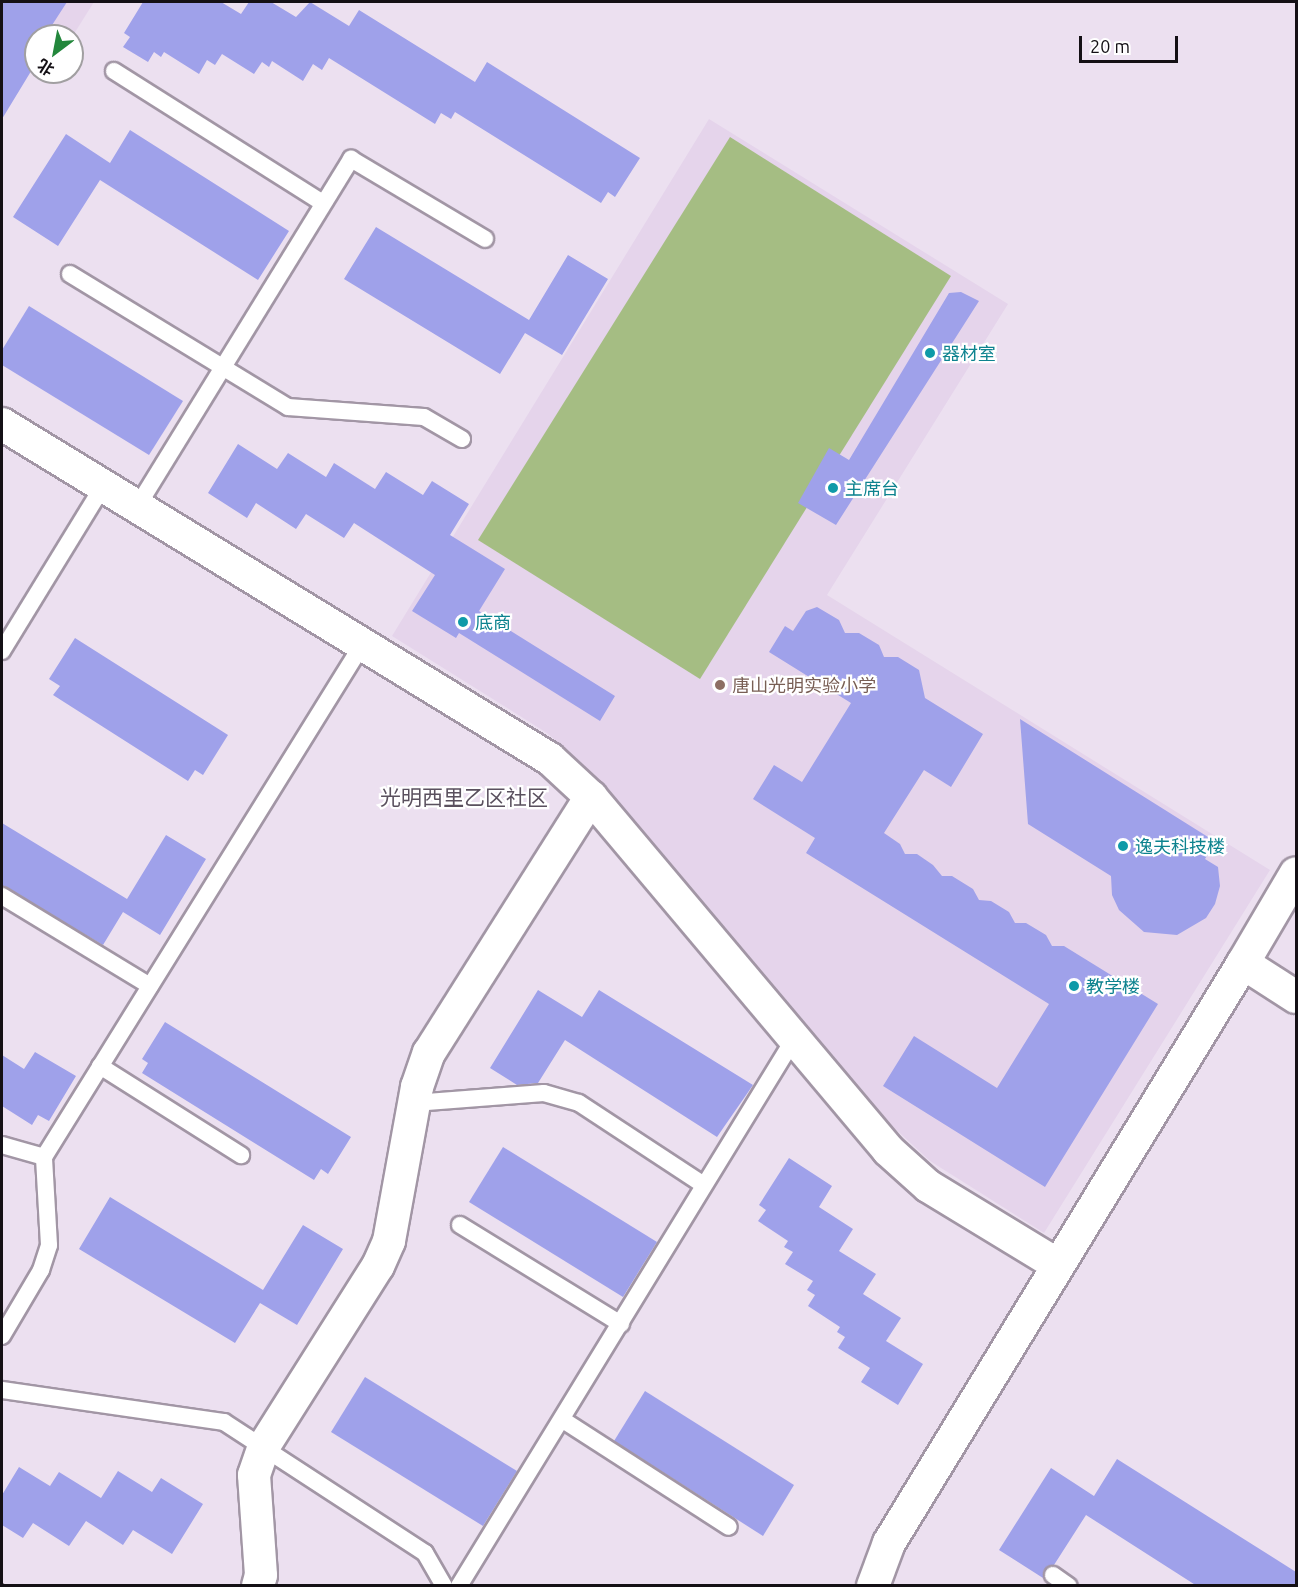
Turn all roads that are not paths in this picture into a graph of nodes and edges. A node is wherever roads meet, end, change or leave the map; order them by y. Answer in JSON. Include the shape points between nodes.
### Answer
{"nodes":[{"id":1,"x":114,"y":71,"type":"dead end"},
{"id":2,"x":323,"y":203,"type":"junction"},
{"id":3,"x":485,"y":240,"type":"dead end"},
{"id":4,"x":69,"y":274,"type":"dead end"},
{"id":5,"x":221,"y":368,"type":"junction"},
{"id":6,"x":2,"y":424,"type":"edge"},
{"id":7,"x":462,"y":439,"type":"dead end"},
{"id":8,"x":103,"y":486,"type":"junction"},
{"id":9,"x":138,"y":507,"type":"junction"},
{"id":10,"x":362,"y":645,"type":"junction"},
{"id":11,"x":2,"y":651,"type":"edge"},
{"id":12,"x":591,"y":797,"type":"junction"},
{"id":13,"x":1296,"y":873,"type":"edge"},
{"id":14,"x":2,"y":896,"type":"edge"},
{"id":15,"x":1243,"y":963,"type":"junction"},
{"id":16,"x":150,"y":986,"type":"junction"},
{"id":17,"x":1296,"y":997,"type":"edge"},
{"id":18,"x":794,"y":1039,"type":"junction"},
{"id":19,"x":100,"y":1066,"type":"junction"},
{"id":20,"x":414,"y":1103,"type":"junction"},
{"id":21,"x":2,"y":1145,"type":"edge"},
{"id":22,"x":241,"y":1155,"type":"dead end"},
{"id":23,"x":44,"y":1156,"type":"junction"},
{"id":24,"x":704,"y":1185,"type":"junction"},
{"id":25,"x":460,"y":1225,"type":"dead end"},
{"id":26,"x":1058,"y":1265,"type":"junction"},
{"id":27,"x":621,"y":1324,"type":"junction"},
{"id":28,"x":2,"y":1336,"type":"edge"},
{"id":29,"x":2,"y":1390,"type":"edge"},
{"id":30,"x":563,"y":1420,"type":"junction"},
{"id":31,"x":264,"y":1446,"type":"junction"},
{"id":32,"x":729,"y":1527,"type":"dead end"},
{"id":33,"x":1053,"y":1575,"type":"dead end"},
{"id":34,"x":258,"y":1586,"type":"edge"},
{"id":35,"x":444,"y":1586,"type":"edge"},
{"id":36,"x":459,"y":1586,"type":"edge"},
{"id":37,"x":873,"y":1586,"type":"edge"},
{"id":38,"x":1069,"y":1586,"type":"edge"}],
"edges":[{"from":1,"to":2,"type":"lane"},
{"from":2,"to":3,"type":"lane","via":[[351,159]]},
{"from":2,"to":5,"type":"lane"},
{"from":4,"to":5,"type":"lane"},
{"from":5,"to":7,"type":"lane","via":[[288,406],[424,417]]},
{"from":5,"to":9,"type":"lane"},
{"from":6,"to":8,"type":"street"},
{"from":8,"to":9,"type":"street"},
{"from":8,"to":11,"type":"lane"},
{"from":9,"to":10,"type":"street"},
{"from":10,"to":12,"type":"street","via":[[550,759]]},
{"from":10,"to":16,"type":"lane"},
{"from":12,"to":18,"type":"street"},
{"from":12,"to":20,"type":"street","via":[[429,1053]]},
{"from":13,"to":15,"type":"street"},
{"from":14,"to":16,"type":"lane"},
{"from":15,"to":17,"type":"street"},
{"from":15,"to":26,"type":"street"},
{"from":16,"to":19,"type":"lane"},
{"from":18,"to":24,"type":"lane"},
{"from":18,"to":26,"type":"street","via":[[888,1150],[928,1186]]},
{"from":19,"to":22,"type":"lane"},
{"from":19,"to":23,"type":"lane"},
{"from":20,"to":24,"type":"lane","via":[[544,1093],[579,1103]]},
{"from":20,"to":31,"type":"street","via":[[388,1241],[378,1266]]},
{"from":21,"to":23,"type":"lane"},
{"from":23,"to":28,"type":"lane","via":[[49,1245],[41,1270]]},
{"from":24,"to":27,"type":"lane"},
{"from":25,"to":27,"type":"lane"},
{"from":26,"to":37,"type":"street","via":[[889,1542]]},
{"from":27,"to":30,"type":"lane"},
{"from":29,"to":31,"type":"lane","via":[[224,1422]]},
{"from":30,"to":32,"type":"lane"},
{"from":30,"to":36,"type":"lane"},
{"from":31,"to":34,"type":"street","via":[[254,1475],[261,1575]]},
{"from":31,"to":35,"type":"lane","via":[[425,1553]]},
{"from":33,"to":38,"type":"lane"}]}
